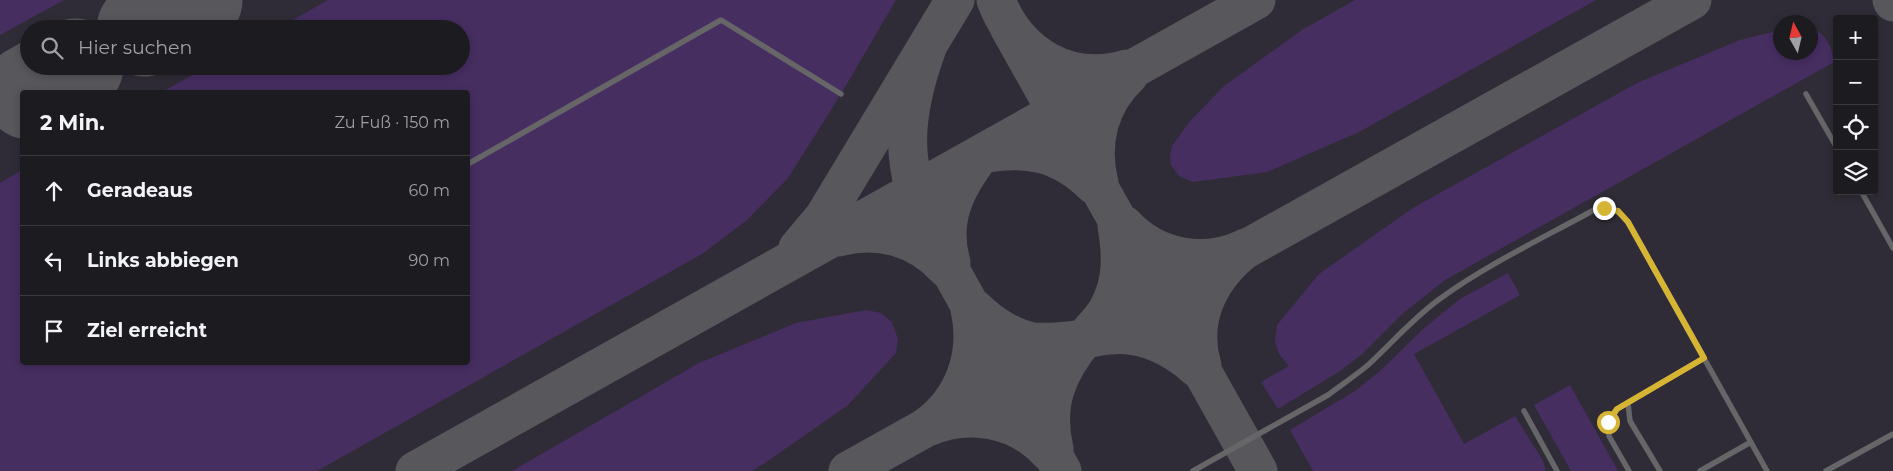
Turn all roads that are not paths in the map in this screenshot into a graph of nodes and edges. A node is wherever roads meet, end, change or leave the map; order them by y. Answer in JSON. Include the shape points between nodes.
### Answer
{"nodes":[{"id":1,"x":841,"y":94,"type":"dead end"},
{"id":2,"x":1806,"y":94,"type":"dead end"},
{"id":3,"x":1833,"y":141,"type":"edge"},
{"id":4,"x":470,"y":163,"type":"edge"},
{"id":5,"x":1863,"y":195,"type":"edge"},
{"id":6,"x":1893,"y":248,"type":"edge"},
{"id":7,"x":1704,"y":358,"type":"junction"},
{"id":8,"x":1628,"y":403,"type":"junction"},
{"id":9,"x":1524,"y":410,"type":"dead end"},
{"id":10,"x":1893,"y":434,"type":"edge"},
{"id":11,"x":1751,"y":442,"type":"junction"},
{"id":12,"x":1193,"y":471,"type":"edge"},
{"id":13,"x":1557,"y":471,"type":"edge"},
{"id":14,"x":1629,"y":471,"type":"edge"},
{"id":15,"x":1660,"y":471,"type":"edge"},
{"id":16,"x":1700,"y":471,"type":"edge"},
{"id":17,"x":1767,"y":471,"type":"edge"},
{"id":18,"x":1826,"y":471,"type":"edge"}],
"edges":[{"from":1,"to":4,"type":"lane","via":[[721,20]]},
{"from":2,"to":3,"type":"lane"},
{"from":5,"to":6,"type":"lane"},
{"from":7,"to":8,"type":"lane"},
{"from":7,"to":11,"type":"lane"},
{"from":7,"to":12,"type":"lane","via":[[1628,222],[1618,211],[1594,210],[1441,297],[1348,381]]},
{"from":8,"to":14,"type":"lane","via":[[1617,409],[1608,422],[1609,436]]},
{"from":8,"to":15,"type":"lane","via":[[1630,421]]},
{"from":9,"to":13,"type":"lane"},
{"from":10,"to":18,"type":"lane"},
{"from":11,"to":16,"type":"lane"},
{"from":11,"to":17,"type":"lane"}]}
